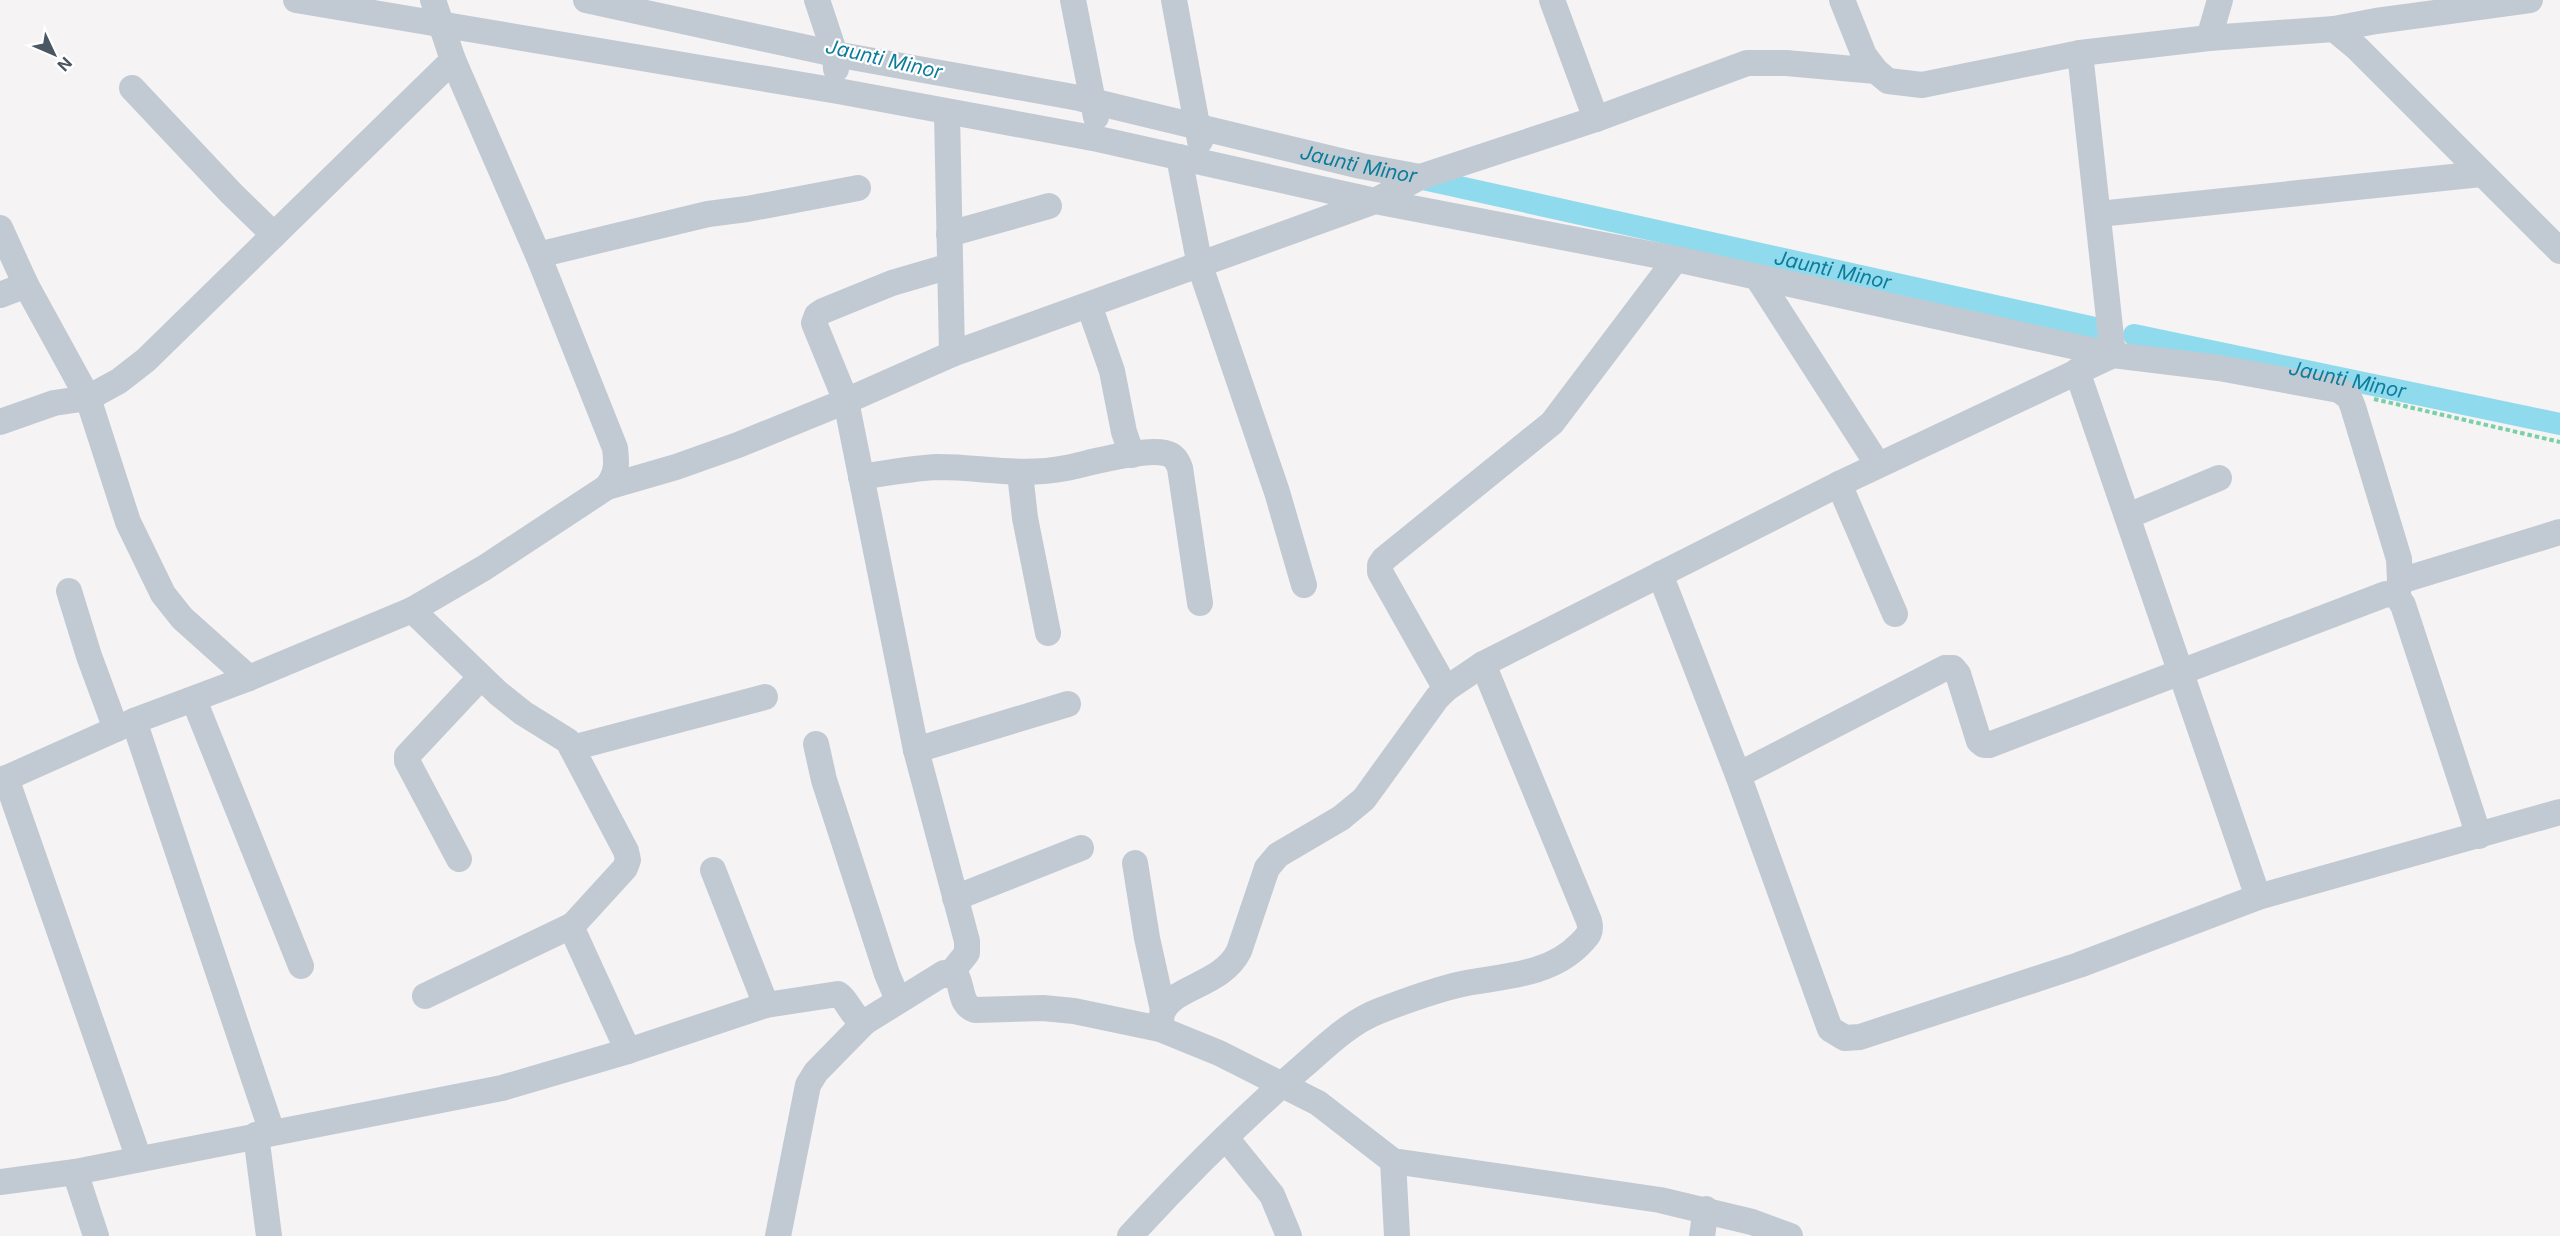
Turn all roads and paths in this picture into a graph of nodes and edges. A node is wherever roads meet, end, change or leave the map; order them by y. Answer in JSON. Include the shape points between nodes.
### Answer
{"nodes":[{"id":1,"x":296,"y":0,"type":"edge"},
{"id":2,"x":586,"y":0,"type":"edge"},
{"id":3,"x":817,"y":0,"type":"edge"},
{"id":4,"x":1073,"y":0,"type":"edge"},
{"id":5,"x":1174,"y":0,"type":"edge"},
{"id":6,"x":1552,"y":0,"type":"edge"},
{"id":7,"x":1842,"y":0,"type":"edge"},
{"id":8,"x":2220,"y":0,"type":"edge"},
{"id":9,"x":2530,"y":0,"type":"edge"},
{"id":10,"x":436,"y":11,"type":"edge"},
{"id":11,"x":2334,"y":29,"type":"junction"},
{"id":12,"x":2209,"y":38,"type":"junction"},
{"id":13,"x":2080,"y":53,"type":"junction"},
{"id":14,"x":453,"y":60,"type":"junction"},
{"id":15,"x":1876,"y":71,"type":"junction"},
{"id":16,"x":837,"y":73,"type":"junction"},
{"id":17,"x":132,"y":88,"type":"dead end"},
{"id":18,"x":947,"y":113,"type":"junction"},
{"id":19,"x":1596,"y":119,"type":"junction"},
{"id":20,"x":1096,"y":121,"type":"junction"},
{"id":21,"x":1196,"y":146,"type":"junction"},
{"id":22,"x":2481,"y":174,"type":"junction"},
{"id":23,"x":858,"y":188,"type":"dead end"},
{"id":24,"x":1399,"y":188,"type":"junction"},
{"id":25,"x":1049,"y":206,"type":"dead end"},
{"id":26,"x":2099,"y":214,"type":"junction"},
{"id":27,"x":0,"y":228,"type":"edge"},
{"id":28,"x":949,"y":234,"type":"junction"},
{"id":29,"x":274,"y":235,"type":"junction"},
{"id":30,"x":2560,"y":251,"type":"edge"},
{"id":31,"x":538,"y":255,"type":"junction"},
{"id":32,"x":1676,"y":259,"type":"junction"},
{"id":33,"x":950,"y":266,"type":"junction"},
{"id":34,"x":1200,"y":266,"type":"junction"},
{"id":35,"x":1757,"y":277,"type":"junction"},
{"id":36,"x":26,"y":285,"type":"junction"},
{"id":37,"x":0,"y":295,"type":"edge"},
{"id":38,"x":1089,"y":305,"type":"junction"},
{"id":39,"x":952,"y":354,"type":"junction"},
{"id":40,"x":2113,"y":355,"type":"junction"},
{"id":41,"x":2077,"y":371,"type":"junction"},
{"id":42,"x":2339,"y":390,"type":"junction"},
{"id":43,"x":88,"y":398,"type":"junction"},
{"id":44,"x":846,"y":401,"type":"junction"},
{"id":45,"x":0,"y":422,"type":"edge"},
{"id":46,"x":2560,"y":442,"type":"edge"},
{"id":47,"x":1132,"y":455,"type":"junction"},
{"id":48,"x":1878,"y":465,"type":"junction"},
{"id":49,"x":1020,"y":473,"type":"junction"},
{"id":50,"x":861,"y":477,"type":"junction"},
{"id":51,"x":2219,"y":478,"type":"dead end"},
{"id":52,"x":1839,"y":484,"type":"junction"},
{"id":53,"x":607,"y":487,"type":"junction"},
{"id":54,"x":2128,"y":516,"type":"junction"},
{"id":55,"x":2560,"y":532,"type":"edge"},
{"id":56,"x":1660,"y":574,"type":"junction"},
{"id":57,"x":1304,"y":585,"type":"dead end"},
{"id":58,"x":2399,"y":589,"type":"junction"},
{"id":59,"x":69,"y":591,"type":"dead end"},
{"id":60,"x":1200,"y":603,"type":"dead end"},
{"id":61,"x":412,"y":610,"type":"junction"},
{"id":62,"x":1896,"y":614,"type":"dead end"},
{"id":63,"x":1048,"y":633,"type":"dead end"},
{"id":64,"x":1483,"y":664,"type":"junction"},
{"id":65,"x":2181,"y":672,"type":"junction"},
{"id":66,"x":249,"y":678,"type":"junction"},
{"id":67,"x":480,"y":678,"type":"junction"},
{"id":68,"x":1446,"y":688,"type":"junction"},
{"id":69,"x":765,"y":697,"type":"dead end"},
{"id":70,"x":194,"y":700,"type":"junction"},
{"id":71,"x":1068,"y":704,"type":"dead end"},
{"id":72,"x":125,"y":725,"type":"junction"},
{"id":73,"x":816,"y":744,"type":"dead end"},
{"id":74,"x":572,"y":748,"type":"junction"},
{"id":75,"x":915,"y":750,"type":"junction"},
{"id":76,"x":1738,"y":775,"type":"junction"},
{"id":77,"x":3,"y":779,"type":"edge"},
{"id":78,"x":2560,"y":812,"type":"edge"},
{"id":79,"x":2479,"y":836,"type":"junction"},
{"id":80,"x":1081,"y":848,"type":"dead end"},
{"id":81,"x":459,"y":859,"type":"dead end"},
{"id":82,"x":1135,"y":863,"type":"dead end"},
{"id":83,"x":713,"y":870,"type":"dead end"},
{"id":84,"x":2258,"y":897,"type":"junction"},
{"id":85,"x":955,"y":898,"type":"junction"},
{"id":86,"x":573,"y":925,"type":"junction"},
{"id":87,"x":301,"y":966,"type":"dead end"},
{"id":88,"x":951,"y":974,"type":"junction"},
{"id":89,"x":425,"y":996,"type":"dead end"},
{"id":90,"x":898,"y":1000,"type":"junction"},
{"id":91,"x":766,"y":1005,"type":"junction"},
{"id":92,"x":1162,"y":1020,"type":"junction"},
{"id":93,"x":865,"y":1022,"type":"junction"},
{"id":94,"x":628,"y":1051,"type":"junction"},
{"id":95,"x":1282,"y":1084,"type":"junction"},
{"id":96,"x":264,"y":1133,"type":"junction"},
{"id":97,"x":1226,"y":1138,"type":"junction"},
{"id":98,"x":139,"y":1159,"type":"junction"},
{"id":99,"x":1393,"y":1161,"type":"junction"},
{"id":100,"x":75,"y":1172,"type":"junction"},
{"id":101,"x":0,"y":1182,"type":"edge"},
{"id":102,"x":1706,"y":1209,"type":"junction"},
{"id":103,"x":96,"y":1236,"type":"edge"},
{"id":104,"x":269,"y":1236,"type":"edge"},
{"id":105,"x":778,"y":1236,"type":"edge"},
{"id":106,"x":1130,"y":1236,"type":"edge"},
{"id":107,"x":1288,"y":1236,"type":"edge"},
{"id":108,"x":1397,"y":1236,"type":"edge"},
{"id":109,"x":1702,"y":1236,"type":"edge"},
{"id":110,"x":1790,"y":1236,"type":"edge"}],
"edges":[{"from":1,"to":10,"type":"street"},
{"from":2,"to":16,"type":"street"},
{"from":3,"to":16,"type":"street"},
{"from":4,"to":20,"type":"street"},
{"from":5,"to":21,"type":"street"},
{"from":6,"to":19,"type":"street"},
{"from":7,"to":15,"type":"street","via":[[1864,55]]},
{"from":8,"to":12,"type":"street"},
{"from":9,"to":11,"type":"street"},
{"from":10,"to":14,"type":"street"},
{"from":10,"to":16,"type":"street"},
{"from":11,"to":12,"type":"street"},
{"from":11,"to":22,"type":"street"},
{"from":12,"to":13,"type":"street"},
{"from":13,"to":15,"type":"street","via":[[1922,85],[1888,81]]},
{"from":13,"to":26,"type":"street"},
{"from":14,"to":29,"type":"street"},
{"from":14,"to":31,"type":"street"},
{"from":15,"to":19,"type":"street","via":[[1747,63]]},
{"from":16,"to":18,"type":"street"},
{"from":16,"to":20,"type":"street","via":[[1079,98]]},
{"from":17,"to":29,"type":"street"},
{"from":18,"to":20,"type":"street"},
{"from":18,"to":28,"type":"street"},
{"from":19,"to":24,"type":"street"},
{"from":20,"to":21,"type":"street"},
{"from":20,"to":21,"type":"street"},
{"from":21,"to":24,"type":"street"},
{"from":21,"to":24,"type":"street"},
{"from":21,"to":34,"type":"street"},
{"from":22,"to":26,"type":"street"},
{"from":22,"to":30,"type":"street"},
{"from":23,"to":31,"type":"street","via":[[708,214]]},
{"from":24,"to":32,"type":"street"},
{"from":24,"to":34,"type":"street"},
{"from":25,"to":28,"type":"street"},
{"from":26,"to":40,"type":"street"},
{"from":27,"to":36,"type":"street"},
{"from":28,"to":33,"type":"street"},
{"from":29,"to":43,"type":"street","via":[[146,360]]},
{"from":31,"to":53,"type":"street","via":[[615,448],[617,466]]},
{"from":32,"to":35,"type":"street"},
{"from":32,"to":68,"type":"street","via":[[1552,423],[1380,564],[1380,572]]},
{"from":33,"to":39,"type":"street"},
{"from":33,"to":44,"type":"street","via":[[892,284],[816,315],[814,323]]},
{"from":34,"to":38,"type":"street"},
{"from":34,"to":57,"type":"street"},
{"from":35,"to":40,"type":"street"},
{"from":35,"to":48,"type":"street"},
{"from":36,"to":37,"type":"street"},
{"from":36,"to":43,"type":"street"},
{"from":38,"to":39,"type":"street"},
{"from":38,"to":47,"type":"street","via":[[1112,371]]},
{"from":39,"to":44,"type":"street"},
{"from":40,"to":41,"type":"street"},
{"from":40,"to":42,"type":"street","via":[[2219,368]]},
{"from":41,"to":48,"type":"street"},
{"from":41,"to":54,"type":"street"},
{"from":42,"to":46,"type":"path"},
{"from":42,"to":58,"type":"street","via":[[2353,407],[2399,559]]},
{"from":43,"to":45,"type":"street","via":[[54,403]]},
{"from":43,"to":66,"type":"street","via":[[128,522],[163,594],[182,618]]},
{"from":44,"to":50,"type":"street"},
{"from":44,"to":53,"type":"street","via":[[727,449]]},
{"from":47,"to":49,"type":"street"},
{"from":47,"to":60,"type":"street","via":[[1163,452],[1178,460]]},
{"from":48,"to":52,"type":"street"},
{"from":49,"to":50,"type":"street","via":[[939,467]]},
{"from":49,"to":63,"type":"street"},
{"from":50,"to":75,"type":"street"},
{"from":51,"to":54,"type":"street"},
{"from":52,"to":56,"type":"street"},
{"from":52,"to":62,"type":"street"},
{"from":53,"to":61,"type":"street"},
{"from":54,"to":65,"type":"street"},
{"from":55,"to":58,"type":"street"},
{"from":56,"to":64,"type":"street"},
{"from":56,"to":76,"type":"street"},
{"from":58,"to":65,"type":"street"},
{"from":58,"to":79,"type":"street"},
{"from":59,"to":72,"type":"street","via":[[89,656]]},
{"from":61,"to":66,"type":"street"},
{"from":61,"to":67,"type":"street"},
{"from":64,"to":68,"type":"street"},
{"from":64,"to":95,"type":"street","via":[[1589,921],[1588,935],[1573,951],[1534,971],[1461,985],[1378,1011],[1352,1026]]},
{"from":65,"to":76,"type":"street","via":[[1984,745],[1979,741],[1958,674],[1953,668],[1945,668]]},
{"from":65,"to":84,"type":"street"},
{"from":66,"to":70,"type":"street"},
{"from":67,"to":74,"type":"street","via":[[523,713],[568,741]]},
{"from":67,"to":81,"type":"street","via":[[407,756]]},
{"from":68,"to":92,"type":"street","via":[[1364,799],[1341,818],[1278,855],[1267,868],[1234,963],[1172,1000]]},
{"from":69,"to":74,"type":"street"},
{"from":70,"to":72,"type":"street"},
{"from":70,"to":87,"type":"street"},
{"from":71,"to":75,"type":"street"},
{"from":72,"to":77,"type":"street"},
{"from":72,"to":96,"type":"street"},
{"from":73,"to":90,"type":"street","via":[[824,780]]},
{"from":74,"to":86,"type":"street","via":[[628,860]]},
{"from":75,"to":85,"type":"street"},
{"from":76,"to":84,"type":"street","via":[[1830,1029],[1845,1038],[1860,1037],[2079,965]]},
{"from":77,"to":98,"type":"street"},
{"from":78,"to":79,"type":"street"},
{"from":79,"to":84,"type":"street"},
{"from":80,"to":85,"type":"street"},
{"from":82,"to":92,"type":"street"},
{"from":83,"to":91,"type":"street"},
{"from":85,"to":88,"type":"street","via":[[967,953]]},
{"from":86,"to":89,"type":"street"},
{"from":86,"to":94,"type":"street"},
{"from":88,"to":90,"type":"street","via":[[944,973]]},
{"from":88,"to":92,"type":"street","via":[[960,983],[963,999],[975,1010],[1044,1008]]},
{"from":90,"to":93,"type":"street"},
{"from":91,"to":93,"type":"street","via":[[838,994]]},
{"from":91,"to":94,"type":"street"},
{"from":92,"to":95,"type":"street"},
{"from":93,"to":105,"type":"street","via":[[808,1084]]},
{"from":94,"to":96,"type":"street","via":[[502,1088]]},
{"from":95,"to":97,"type":"street"},
{"from":95,"to":99,"type":"street","via":[[1318,1103]]},
{"from":96,"to":98,"type":"street"},
{"from":96,"to":104,"type":"street"},
{"from":97,"to":106,"type":"street"},
{"from":97,"to":107,"type":"street","via":[[1272,1195]]},
{"from":98,"to":100,"type":"street"},
{"from":99,"to":102,"type":"street"},
{"from":99,"to":108,"type":"street"},
{"from":100,"to":101,"type":"street"},
{"from":100,"to":103,"type":"street"},
{"from":102,"to":109,"type":"street"},
{"from":102,"to":110,"type":"street"}]}
